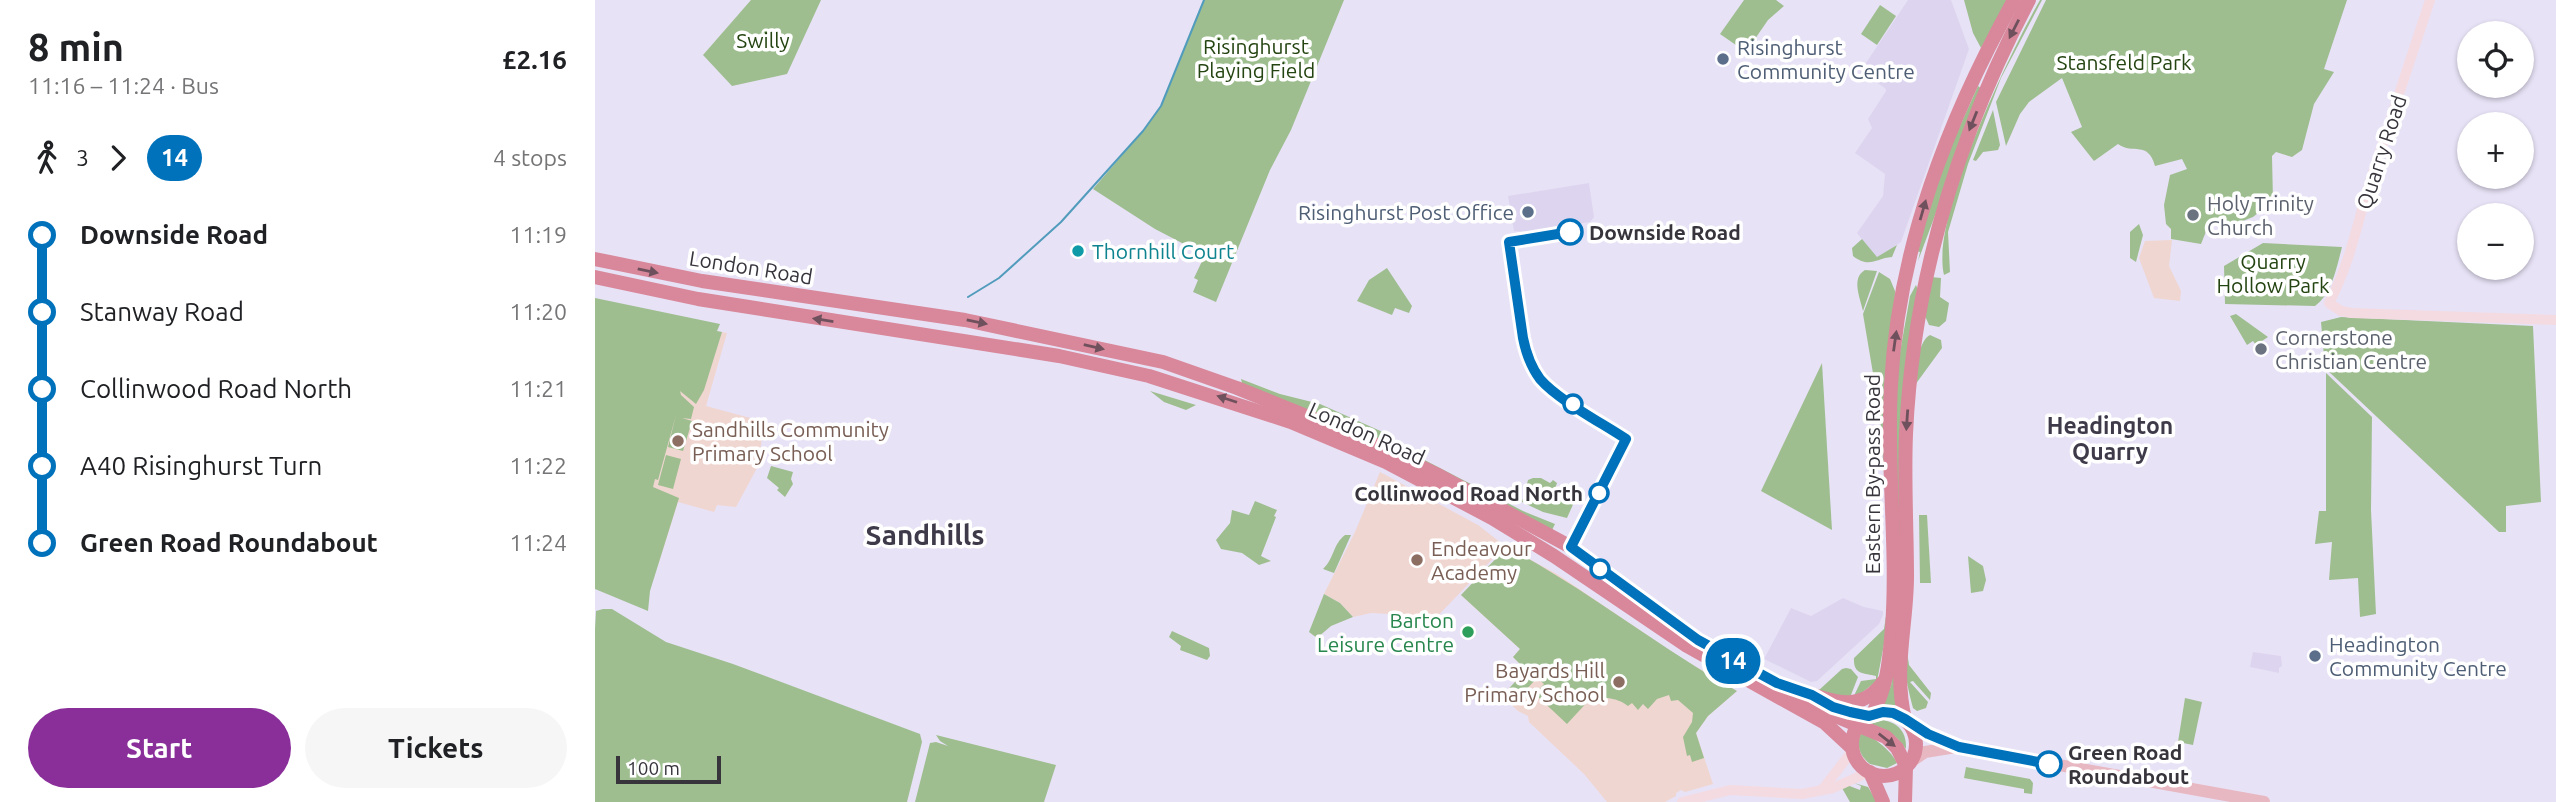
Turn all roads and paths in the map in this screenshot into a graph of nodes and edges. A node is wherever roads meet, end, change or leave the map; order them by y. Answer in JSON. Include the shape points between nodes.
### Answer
{"nodes":[{"id":1,"x":2014,"y":0,"type":"edge"},
{"id":2,"x":2029,"y":0,"type":"edge"},
{"id":3,"x":2430,"y":0,"type":"edge"},
{"id":4,"x":595,"y":258,"type":"edge"},
{"id":5,"x":595,"y":277,"type":"edge"},
{"id":6,"x":2556,"y":320,"type":"edge"},
{"id":7,"x":1293,"y":416,"type":"junction"},
{"id":8,"x":1888,"y":671,"type":"junction"},
{"id":9,"x":1813,"y":699,"type":"junction"},
{"id":10,"x":1866,"y":719,"type":"junction"},
{"id":11,"x":1908,"y":721,"type":"junction"},
{"id":12,"x":1959,"y":747,"type":"junction"},
{"id":13,"x":1853,"y":749,"type":"junction"},
{"id":14,"x":1908,"y":764,"type":"junction"},
{"id":15,"x":1870,"y":772,"type":"junction"},
{"id":16,"x":1817,"y":795,"type":"edge"},
{"id":17,"x":1682,"y":802,"type":"edge"},
{"id":18,"x":1884,"y":802,"type":"edge"},
{"id":19,"x":1905,"y":802,"type":"edge"},
{"id":20,"x":2264,"y":802,"type":"edge"}],
"edges":[{"from":8,"to":1,"type":"highway","name":"Eastern By-pass Road","one_way":true,"via":[[1894,580],[1891,385],[1906,276],[1944,145],[1981,60]]},
{"from":2,"to":11,"type":"highway","name":"Eastern By-pass Road","one_way":true,"via":[[1961,150],[1932,251],[1917,328],[1906,452],[1907,580],[1899,676]]},
{"from":3,"to":6,"type":"street","name":"Quarry Road","via":[[2353,244],[2329,303],[2351,313]]},
{"from":4,"to":7,"type":"highway","name":"London Road","one_way":true,"via":[[702,281],[1028,332],[1163,362]]},
{"from":7,"to":5,"type":"highway","name":"London Road","one_way":true,"via":[[1059,356],[698,299]]},
{"from":7,"to":9,"type":"highway","name":"London Road","via":[[1367,441],[1571,547],[1698,640]]},
{"from":7,"to":13,"type":"highway","name":"London Road","via":[[1492,518],[1687,646],[1825,723]]},
{"from":8,"to":9,"type":"highway","via":[[1873,693],[1856,703]]},
{"from":8,"to":10,"type":"highway","name":"Eastern By-pass Road","via":[[1885,688]]},
{"from":9,"to":10,"type":"highway"},
{"from":9,"to":10,"type":"highway","via":[[1833,715]]},
{"from":10,"to":11,"type":"highway","via":[[1888,712]]},
{"from":10,"to":13,"type":"highway","via":[[1854,734]]},
{"from":10,"to":14,"type":"highway","one_way":true},
{"from":11,"to":12,"type":"main road"},
{"from":11,"to":14,"type":"highway","via":[[1916,735]]},
{"from":12,"to":14,"type":"main road","via":[[1925,752]]},
{"from":12,"to":20,"type":"main road"},
{"from":13,"to":15,"type":"highway"},
{"from":13,"to":16,"type":"street"},
{"from":14,"to":15,"type":"highway","via":[[1888,775]]},
{"from":14,"to":19,"type":"highway"},
{"from":15,"to":16,"type":"street"},
{"from":15,"to":18,"type":"highway"},
{"from":16,"to":17,"type":"street","via":[[1730,789]]}]}
